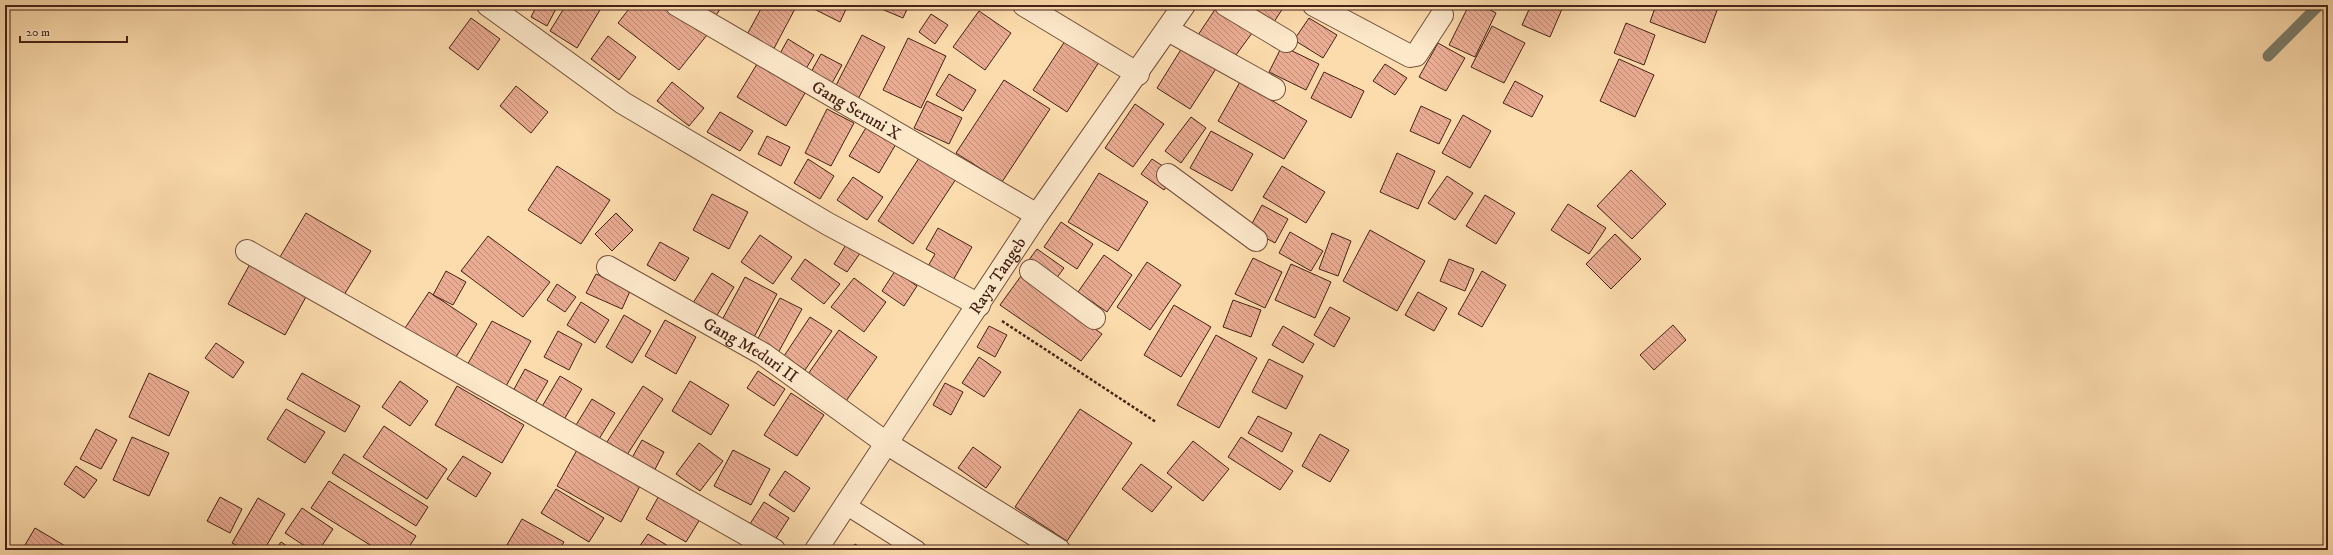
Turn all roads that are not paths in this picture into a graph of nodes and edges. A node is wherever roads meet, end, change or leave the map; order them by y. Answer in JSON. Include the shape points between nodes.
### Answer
{"nodes":[{"id":1,"x":488,"y":5,"type":"edge"},
{"id":2,"x":677,"y":5,"type":"edge"},
{"id":3,"x":1024,"y":5,"type":"edge"},
{"id":4,"x":1184,"y":5,"type":"edge"},
{"id":5,"x":1226,"y":5,"type":"edge"},
{"id":6,"x":1314,"y":5,"type":"edge"},
{"id":7,"x":1442,"y":15,"type":"dead end"},
{"id":8,"x":1168,"y":30,"type":"junction"},
{"id":9,"x":1286,"y":41,"type":"dead end"},
{"id":10,"x":1138,"y":74,"type":"junction"},
{"id":11,"x":1274,"y":89,"type":"dead end"},
{"id":12,"x":1168,"y":175,"type":"dead end"},
{"id":13,"x":1037,"y":215,"type":"junction"},
{"id":14,"x":1256,"y":240,"type":"dead end"},
{"id":15,"x":247,"y":251,"type":"dead end"},
{"id":16,"x":608,"y":267,"type":"dead end"},
{"id":17,"x":1031,"y":271,"type":"dead end"},
{"id":18,"x":979,"y":305,"type":"junction"},
{"id":19,"x":1094,"y":318,"type":"dead end"},
{"id":20,"x":886,"y":443,"type":"junction"},
{"id":21,"x":844,"y":504,"type":"junction"},
{"id":22,"x":774,"y":550,"type":"edge"},
{"id":23,"x":816,"y":550,"type":"edge"},
{"id":24,"x":916,"y":550,"type":"edge"},
{"id":25,"x":1059,"y":550,"type":"edge"}],
"edges":[{"from":1,"to":18,"type":"street","via":[[624,103],[828,224]]},
{"from":2,"to":13,"type":"street","name":"Gang Seruni X"},
{"from":3,"to":10,"type":"street"},
{"from":4,"to":8,"type":"street","name":"Raya Tangeb"},
{"from":5,"to":9,"type":"street"},
{"from":6,"to":7,"type":"street","via":[[1410,56],[1416,55]]},
{"from":8,"to":10,"type":"street","name":"Raya Tangeb"},
{"from":8,"to":11,"type":"street"},
{"from":10,"to":13,"type":"street","name":"Raya Tangeb"},
{"from":12,"to":14,"type":"street"},
{"from":13,"to":18,"type":"street","name":"Raya Tangeb"},
{"from":15,"to":22,"type":"street"},
{"from":16,"to":20,"type":"street","name":"Gang Meduri II","via":[[763,354]]},
{"from":17,"to":19,"type":"street"},
{"from":18,"to":20,"type":"street","name":"Raya Tangeb"},
{"from":20,"to":21,"type":"street","name":"Raya Tangeb"},
{"from":20,"to":25,"type":"street","name":"Gang Meduri II"},
{"from":21,"to":23,"type":"street","name":"Raya Tangeb"},
{"from":21,"to":24,"type":"lane"}]}
